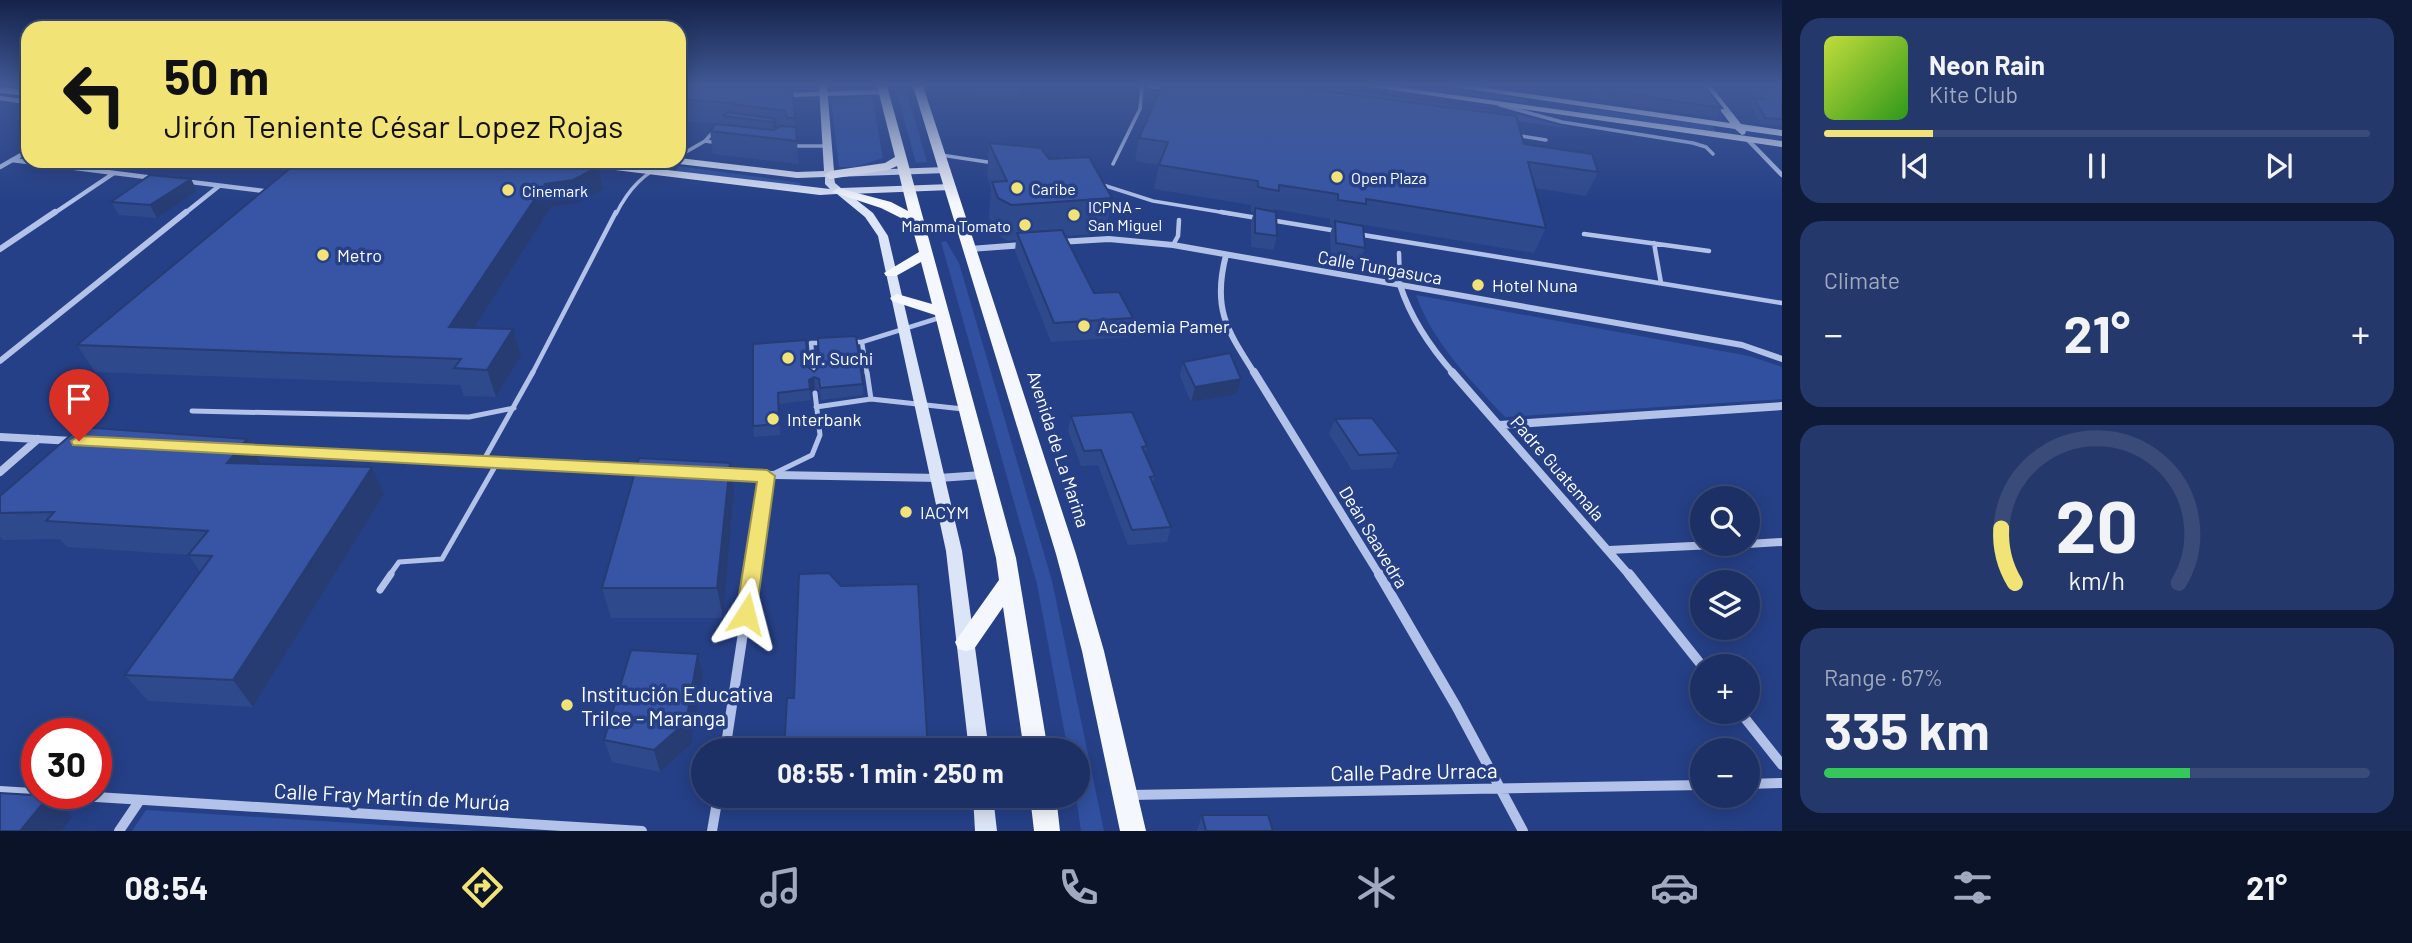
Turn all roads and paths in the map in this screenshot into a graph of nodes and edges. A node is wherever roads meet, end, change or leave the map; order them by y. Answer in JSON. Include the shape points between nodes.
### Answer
{"nodes":[{"id":1,"x":826,"y":125,"type":"edge"},
{"id":2,"x":892,"y":125,"type":"edge"},
{"id":3,"x":931,"y":125,"type":"edge"},
{"id":4,"x":1132,"y":125,"type":"edge"},
{"id":5,"x":1579,"y":125,"type":"edge"},
{"id":6,"x":1645,"y":125,"type":"edge"},
{"id":7,"x":1716,"y":125,"type":"edge"},
{"id":8,"x":1736,"y":125,"type":"edge"},
{"id":9,"x":721,"y":128,"type":"edge"},
{"id":10,"x":1738,"y":128,"type":"junction"},
{"id":11,"x":1782,"y":133,"type":"edge"},
{"id":12,"x":1506,"y":134,"type":"edge"},
{"id":13,"x":1546,"y":140,"type":"dead end"},
{"id":14,"x":1748,"y":140,"type":"junction"},
{"id":15,"x":705,"y":141,"type":"junction"},
{"id":16,"x":731,"y":144,"type":"edge"},
{"id":17,"x":1782,"y":144,"type":"edge"},
{"id":18,"x":780,"y":145,"type":"edge"},
{"id":19,"x":828,"y":146,"type":"junction"},
{"id":20,"x":686,"y":154,"type":"edge"},
{"id":21,"x":1713,"y":154,"type":"dead end"},
{"id":22,"x":21,"y":155,"type":"edge"},
{"id":23,"x":941,"y":155,"type":"junction"},
{"id":24,"x":686,"y":160,"type":"edge"},
{"id":25,"x":10,"y":162,"type":"junction"},
{"id":26,"x":21,"y":163,"type":"edge"},
{"id":27,"x":999,"y":164,"type":"edge"},
{"id":28,"x":1113,"y":164,"type":"dead end"},
{"id":29,"x":0,"y":165,"type":"edge"},
{"id":30,"x":67,"y":168,"type":"edge"},
{"id":31,"x":619,"y":168,"type":"edge"},
{"id":32,"x":657,"y":168,"type":"edge"},
{"id":33,"x":946,"y":170,"type":"junction"},
{"id":34,"x":649,"y":172,"type":"junction"},
{"id":35,"x":114,"y":173,"type":"junction"},
{"id":36,"x":904,"y":173,"type":"junction"},
{"id":37,"x":830,"y":174,"type":"junction"},
{"id":38,"x":1782,"y":175,"type":"edge"},
{"id":39,"x":166,"y":179,"type":"edge"},
{"id":40,"x":1088,"y":180,"type":"edge"},
{"id":41,"x":180,"y":181,"type":"edge"},
{"id":42,"x":219,"y":186,"type":"junction"},
{"id":43,"x":951,"y":187,"type":"junction"},
{"id":44,"x":838,"y":192,"type":"junction"},
{"id":45,"x":283,"y":193,"type":"edge"},
{"id":46,"x":916,"y":220,"type":"junction"},
{"id":47,"x":1179,"y":220,"type":"dead end"},
{"id":48,"x":1584,"y":234,"type":"dead end"},
{"id":49,"x":1055,"y":243,"type":"edge"},
{"id":50,"x":1654,"y":243,"type":"junction"},
{"id":51,"x":1031,"y":245,"type":"edge"},
{"id":52,"x":1173,"y":245,"type":"junction"},
{"id":53,"x":970,"y":249,"type":"junction"},
{"id":54,"x":0,"y":250,"type":"edge"},
{"id":55,"x":1709,"y":251,"type":"dead end"},
{"id":56,"x":1399,"y":253,"type":"dead end"},
{"id":57,"x":925,"y":254,"type":"junction"},
{"id":58,"x":1226,"y":255,"type":"junction"},
{"id":59,"x":891,"y":273,"type":"junction"},
{"id":60,"x":1661,"y":283,"type":"junction"},
{"id":61,"x":1400,"y":285,"type":"junction"},
{"id":62,"x":897,"y":298,"type":"junction"},
{"id":63,"x":1782,"y":303,"type":"edge"},
{"id":64,"x":941,"y":314,"type":"junction"},
{"id":65,"x":903,"y":328,"type":"junction"},
{"id":66,"x":836,"y":342,"type":"edge"},
{"id":67,"x":849,"y":342,"type":"edge"},
{"id":68,"x":862,"y":342,"type":"junction"},
{"id":69,"x":1782,"y":359,"type":"edge"},
{"id":70,"x":0,"y":361,"type":"edge"},
{"id":71,"x":814,"y":378,"type":"edge"},
{"id":72,"x":815,"y":393,"type":"dead end"},
{"id":73,"x":871,"y":399,"type":"junction"},
{"id":74,"x":922,"y":405,"type":"junction"},
{"id":75,"x":1782,"y":406,"type":"edge"},
{"id":76,"x":816,"y":407,"type":"junction"},
{"id":77,"x":514,"y":408,"type":"junction"},
{"id":78,"x":966,"y":409,"type":"junction"},
{"id":79,"x":192,"y":411,"type":"dead end"},
{"id":80,"x":1500,"y":425,"type":"junction"},
{"id":81,"x":0,"y":437,"type":"edge"},
{"id":82,"x":38,"y":439,"type":"junction"},
{"id":83,"x":88,"y":441,"type":"edge"},
{"id":84,"x":236,"y":449,"type":"edge"},
{"id":85,"x":482,"y":463,"type":"junction"},
{"id":86,"x":497,"y":463,"type":"junction"},
{"id":87,"x":646,"y":470,"type":"edge"},
{"id":88,"x":0,"y":472,"type":"edge"},
{"id":89,"x":713,"y":474,"type":"edge"},
{"id":90,"x":984,"y":475,"type":"junction"},
{"id":91,"x":767,"y":476,"type":"junction"},
{"id":92,"x":939,"y":478,"type":"junction"},
{"id":93,"x":1782,"y":542,"type":"edge"},
{"id":94,"x":1760,"y":543,"type":"edge"},
{"id":95,"x":1690,"y":546,"type":"edge"},
{"id":96,"x":1609,"y":550,"type":"junction"},
{"id":97,"x":1010,"y":581,"type":"junction"},
{"id":98,"x":380,"y":590,"type":"dead end"},
{"id":99,"x":966,"y":642,"type":"junction"},
{"id":100,"x":1693,"y":654,"type":"edge"},
{"id":101,"x":1750,"y":724,"type":"edge"},
{"id":102,"x":727,"y":738,"type":"edge"},
{"id":103,"x":977,"y":738,"type":"edge"},
{"id":104,"x":1034,"y":738,"type":"edge"},
{"id":105,"x":1782,"y":765,"type":"edge"},
{"id":106,"x":1782,"y":783,"type":"edge"},
{"id":107,"x":1760,"y":784,"type":"edge"},
{"id":108,"x":1690,"y":785,"type":"edge"},
{"id":109,"x":1502,"y":789,"type":"junction"},
{"id":110,"x":0,"y":791,"type":"edge"},
{"id":111,"x":1127,"y":795,"type":"junction"},
{"id":112,"x":140,"y":800,"type":"junction"},
{"id":113,"x":716,"y":808,"type":"edge"},
{"id":114,"x":984,"y":808,"type":"edge"},
{"id":115,"x":1044,"y":808,"type":"edge"},
{"id":116,"x":119,"y":831,"type":"edge"},
{"id":117,"x":642,"y":831,"type":"edge"},
{"id":118,"x":712,"y":831,"type":"edge"},
{"id":119,"x":986,"y":831,"type":"edge"},
{"id":120,"x":1047,"y":831,"type":"edge"},
{"id":121,"x":1133,"y":831,"type":"edge"},
{"id":122,"x":1523,"y":831,"type":"edge"}],
"edges":[{"from":1,"to":19,"type":"street"},
{"from":2,"to":36,"type":"main road"},
{"from":3,"to":23,"type":"main road","name":"Avenida de La Marina"},
{"from":4,"to":28,"type":"lane"},
{"from":5,"to":21,"type":"lane","via":[[1693,143]]},
{"from":6,"to":14,"type":"street"},
{"from":7,"to":10,"type":"street"},
{"from":8,"to":10,"type":"street"},
{"from":9,"to":15,"type":"lane"},
{"from":10,"to":11,"type":"street"},
{"from":10,"to":14,"type":"street"},
{"from":12,"to":13,"type":"lane"},
{"from":14,"to":17,"type":"street"},
{"from":14,"to":38,"type":"street"},
{"from":15,"to":16,"type":"lane"},
{"from":15,"to":20,"type":"lane"},
{"from":18,"to":19,"type":"lane"},
{"from":19,"to":37,"type":"street"},
{"from":22,"to":25,"type":"street"},
{"from":23,"to":27,"type":"lane"},
{"from":23,"to":33,"type":"main road","name":"Avenida de La Marina"},
{"from":24,"to":37,"type":"street","via":[[797,175]]},
{"from":25,"to":26,"type":"street"},
{"from":25,"to":29,"type":"street"},
{"from":30,"to":35,"type":"street"},
{"from":31,"to":34,"type":"street"},
{"from":32,"to":34,"type":"lane"},
{"from":33,"to":36,"type":"street"},
{"from":33,"to":43,"type":"main road","name":"Avenida de La Marina"},
{"from":34,"to":44,"type":"street"},
{"from":34,"to":77,"type":"lane","via":[[627,192]]},
{"from":35,"to":39,"type":"street"},
{"from":35,"to":54,"type":"street"},
{"from":36,"to":37,"type":"main road","via":[[888,166]]},
{"from":36,"to":43,"type":"street"},
{"from":36,"to":44,"type":"street"},
{"from":36,"to":46,"type":"main road"},
{"from":37,"to":44,"type":"street","via":[[830,184]]},
{"from":40,"to":60,"type":"lane","via":[[1153,201]]},
{"from":41,"to":42,"type":"street"},
{"from":42,"to":45,"type":"street"},
{"from":42,"to":70,"type":"street"},
{"from":43,"to":53,"type":"main road","name":"Avenida de La Marina"},
{"from":44,"to":46,"type":"main road","via":[[886,205]]},
{"from":44,"to":59,"type":"street","via":[[876,225]]},
{"from":46,"to":57,"type":"main road"},
{"from":47,"to":52,"type":"lane"},
{"from":48,"to":50,"type":"lane"},
{"from":49,"to":52,"type":"street","name":"Calle Tungasuca","via":[[1109,239]]},
{"from":50,"to":55,"type":"lane"},
{"from":50,"to":60,"type":"lane"},
{"from":51,"to":53,"type":"street"},
{"from":52,"to":58,"type":"street","name":"Calle Tungasuca"},
{"from":53,"to":111,"type":"main road","name":"Avenida de La Marina","via":[[1066,554]]},
{"from":56,"to":61,"type":"lane"},
{"from":57,"to":59,"type":"main road"},
{"from":57,"to":64,"type":"main road"},
{"from":58,"to":61,"type":"street","name":"Calle Tungasuca"},
{"from":58,"to":109,"type":"street","name":"Deán Saavedra","via":[[1217,287],[1234,341],[1345,517]]},
{"from":59,"to":62,"type":"street"},
{"from":60,"to":63,"type":"lane"},
{"from":61,"to":69,"type":"street","name":"Calle Tungasuca","via":[[1742,345]]},
{"from":61,"to":80,"type":"street","name":"Padre Guatemala","via":[[1419,331]]},
{"from":62,"to":64,"type":"main road"},
{"from":62,"to":65,"type":"street"},
{"from":64,"to":65,"type":"lane"},
{"from":64,"to":78,"type":"main road"},
{"from":65,"to":68,"type":"lane"},
{"from":65,"to":74,"type":"street"},
{"from":66,"to":71,"type":"lane","via":[[811,343]]},
{"from":67,"to":68,"type":"lane"},
{"from":68,"to":73,"type":"lane"},
{"from":72,"to":76,"type":"lane"},
{"from":73,"to":74,"type":"lane"},
{"from":73,"to":76,"type":"lane"},
{"from":74,"to":78,"type":"lane"},
{"from":74,"to":92,"type":"street"},
{"from":75,"to":80,"type":"street"},
{"from":76,"to":91,"type":"lane","via":[[820,435],[812,455]]},
{"from":77,"to":79,"type":"lane","via":[[469,417]]},
{"from":77,"to":85,"type":"lane"},
{"from":78,"to":90,"type":"main road"},
{"from":80,"to":96,"type":"street","name":"Padre Guatemala"},
{"from":81,"to":82,"type":"street"},
{"from":82,"to":83,"type":"street"},
{"from":82,"to":88,"type":"street"},
{"from":84,"to":85,"type":"street"},
{"from":85,"to":86,"type":"street"},
{"from":86,"to":87,"type":"street"},
{"from":86,"to":98,"type":"lane","via":[[442,559],[399,562]]},
{"from":89,"to":91,"type":"street"},
{"from":90,"to":92,"type":"street"},
{"from":90,"to":97,"type":"main road"},
{"from":91,"to":92,"type":"street"},
{"from":91,"to":102,"type":"street"},
{"from":92,"to":99,"type":"street"},
{"from":93,"to":94,"type":"street"},
{"from":95,"to":96,"type":"street"},
{"from":96,"to":100,"type":"street","name":"Padre Guatemala"},
{"from":97,"to":99,"type":"main road"},
{"from":97,"to":104,"type":"main road"},
{"from":99,"to":103,"type":"street"},
{"from":101,"to":105,"type":"street"},
{"from":106,"to":107,"type":"street"},
{"from":108,"to":109,"type":"street","name":"Calle Padre Urraca"},
{"from":109,"to":111,"type":"street","name":"Calle Padre Urraca"},
{"from":109,"to":122,"type":"street","name":"Deán Saavedra"},
{"from":110,"to":112,"type":"street","name":"Calle Fray Martín de Murúa"},
{"from":111,"to":121,"type":"main road","name":"Avenida de La Marina"},
{"from":112,"to":116,"type":"street"},
{"from":112,"to":117,"type":"street","name":"Calle Fray Martín de Murúa"},
{"from":113,"to":118,"type":"street"},
{"from":114,"to":119,"type":"street"},
{"from":115,"to":120,"type":"main road"}]}
